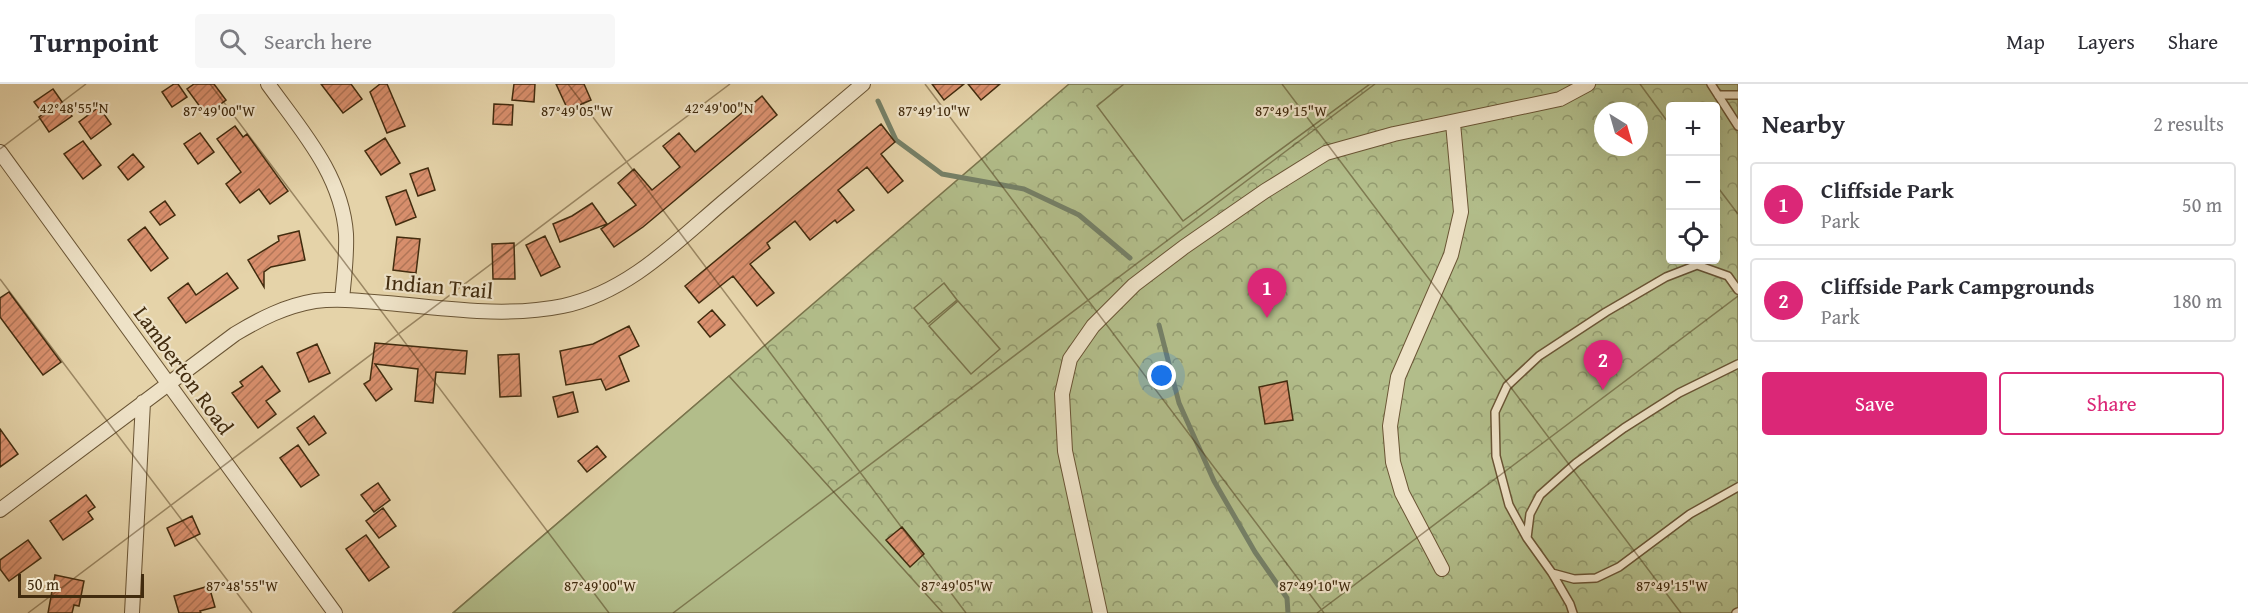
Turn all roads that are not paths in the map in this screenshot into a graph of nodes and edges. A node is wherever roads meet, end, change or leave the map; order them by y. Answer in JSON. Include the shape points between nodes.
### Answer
{"nodes":[{"id":1,"x":268,"y":84,"type":"edge"},
{"id":2,"x":863,"y":84,"type":"edge"},
{"id":3,"x":1588,"y":84,"type":"edge"},
{"id":4,"x":1711,"y":84,"type":"edge"},
{"id":5,"x":1718,"y":95,"type":"junction"},
{"id":6,"x":1738,"y":95,"type":"edge"},
{"id":7,"x":1453,"y":123,"type":"junction"},
{"id":8,"x":1738,"y":126,"type":"edge"},
{"id":9,"x":0,"y":154,"type":"edge"},
{"id":10,"x":1738,"y":290,"type":"edge"},
{"id":11,"x":342,"y":299,"type":"junction"},
{"id":12,"x":1738,"y":364,"type":"edge"},
{"id":13,"x":168,"y":383,"type":"junction"},
{"id":14,"x":143,"y":402,"type":"junction"},
{"id":15,"x":1738,"y":487,"type":"edge"},
{"id":16,"x":0,"y":510,"type":"edge"},
{"id":17,"x":1527,"y":538,"type":"junction"},
{"id":18,"x":1442,"y":569,"type":"dead end"},
{"id":19,"x":1552,"y":573,"type":"junction"},
{"id":20,"x":132,"y":613,"type":"edge"},
{"id":21,"x":335,"y":613,"type":"edge"},
{"id":22,"x":1100,"y":613,"type":"edge"},
{"id":23,"x":1573,"y":613,"type":"edge"}],
"edges":[{"from":1,"to":11,"type":"street","via":[[323,161],[335,185],[346,234]]},
{"from":2,"to":11,"type":"street","name":"Indian Trail","via":[[643,269],[596,295],[537,311],[505,313]]},
{"from":3,"to":7,"type":"street","via":[[1560,99]]},
{"from":4,"to":5,"type":"lane"},
{"from":5,"to":6,"type":"lane"},
{"from":5,"to":8,"type":"lane"},
{"from":7,"to":18,"type":"street","via":[[1461,212],[1451,255],[1398,377],[1390,426],[1393,462],[1402,493]]},
{"from":7,"to":22,"type":"street","via":[[1326,153],[1265,191],[1134,285],[1094,326],[1070,359],[1062,394],[1065,451]]},
{"from":9,"to":13,"type":"street","name":"Lamberton Road"},
{"from":10,"to":17,"type":"lane","via":[[1728,276],[1697,265],[1666,277],[1539,356],[1506,386],[1495,412],[1496,456],[1509,505]]},
{"from":11,"to":13,"type":"street","name":"Indian Trail","via":[[296,306],[260,319]]},
{"from":12,"to":17,"type":"lane","via":[[1679,393],[1576,463],[1540,495],[1530,514]]},
{"from":13,"to":14,"type":"street","name":"Indian Trail"},
{"from":13,"to":21,"type":"street","name":"Lamberton Road"},
{"from":14,"to":16,"type":"street","name":"Indian Trail"},
{"from":14,"to":20,"type":"street"},
{"from":15,"to":19,"type":"lane","via":[[1690,514],[1619,567],[1596,578],[1574,579]]},
{"from":17,"to":19,"type":"lane"},
{"from":19,"to":23,"type":"lane"}]}
